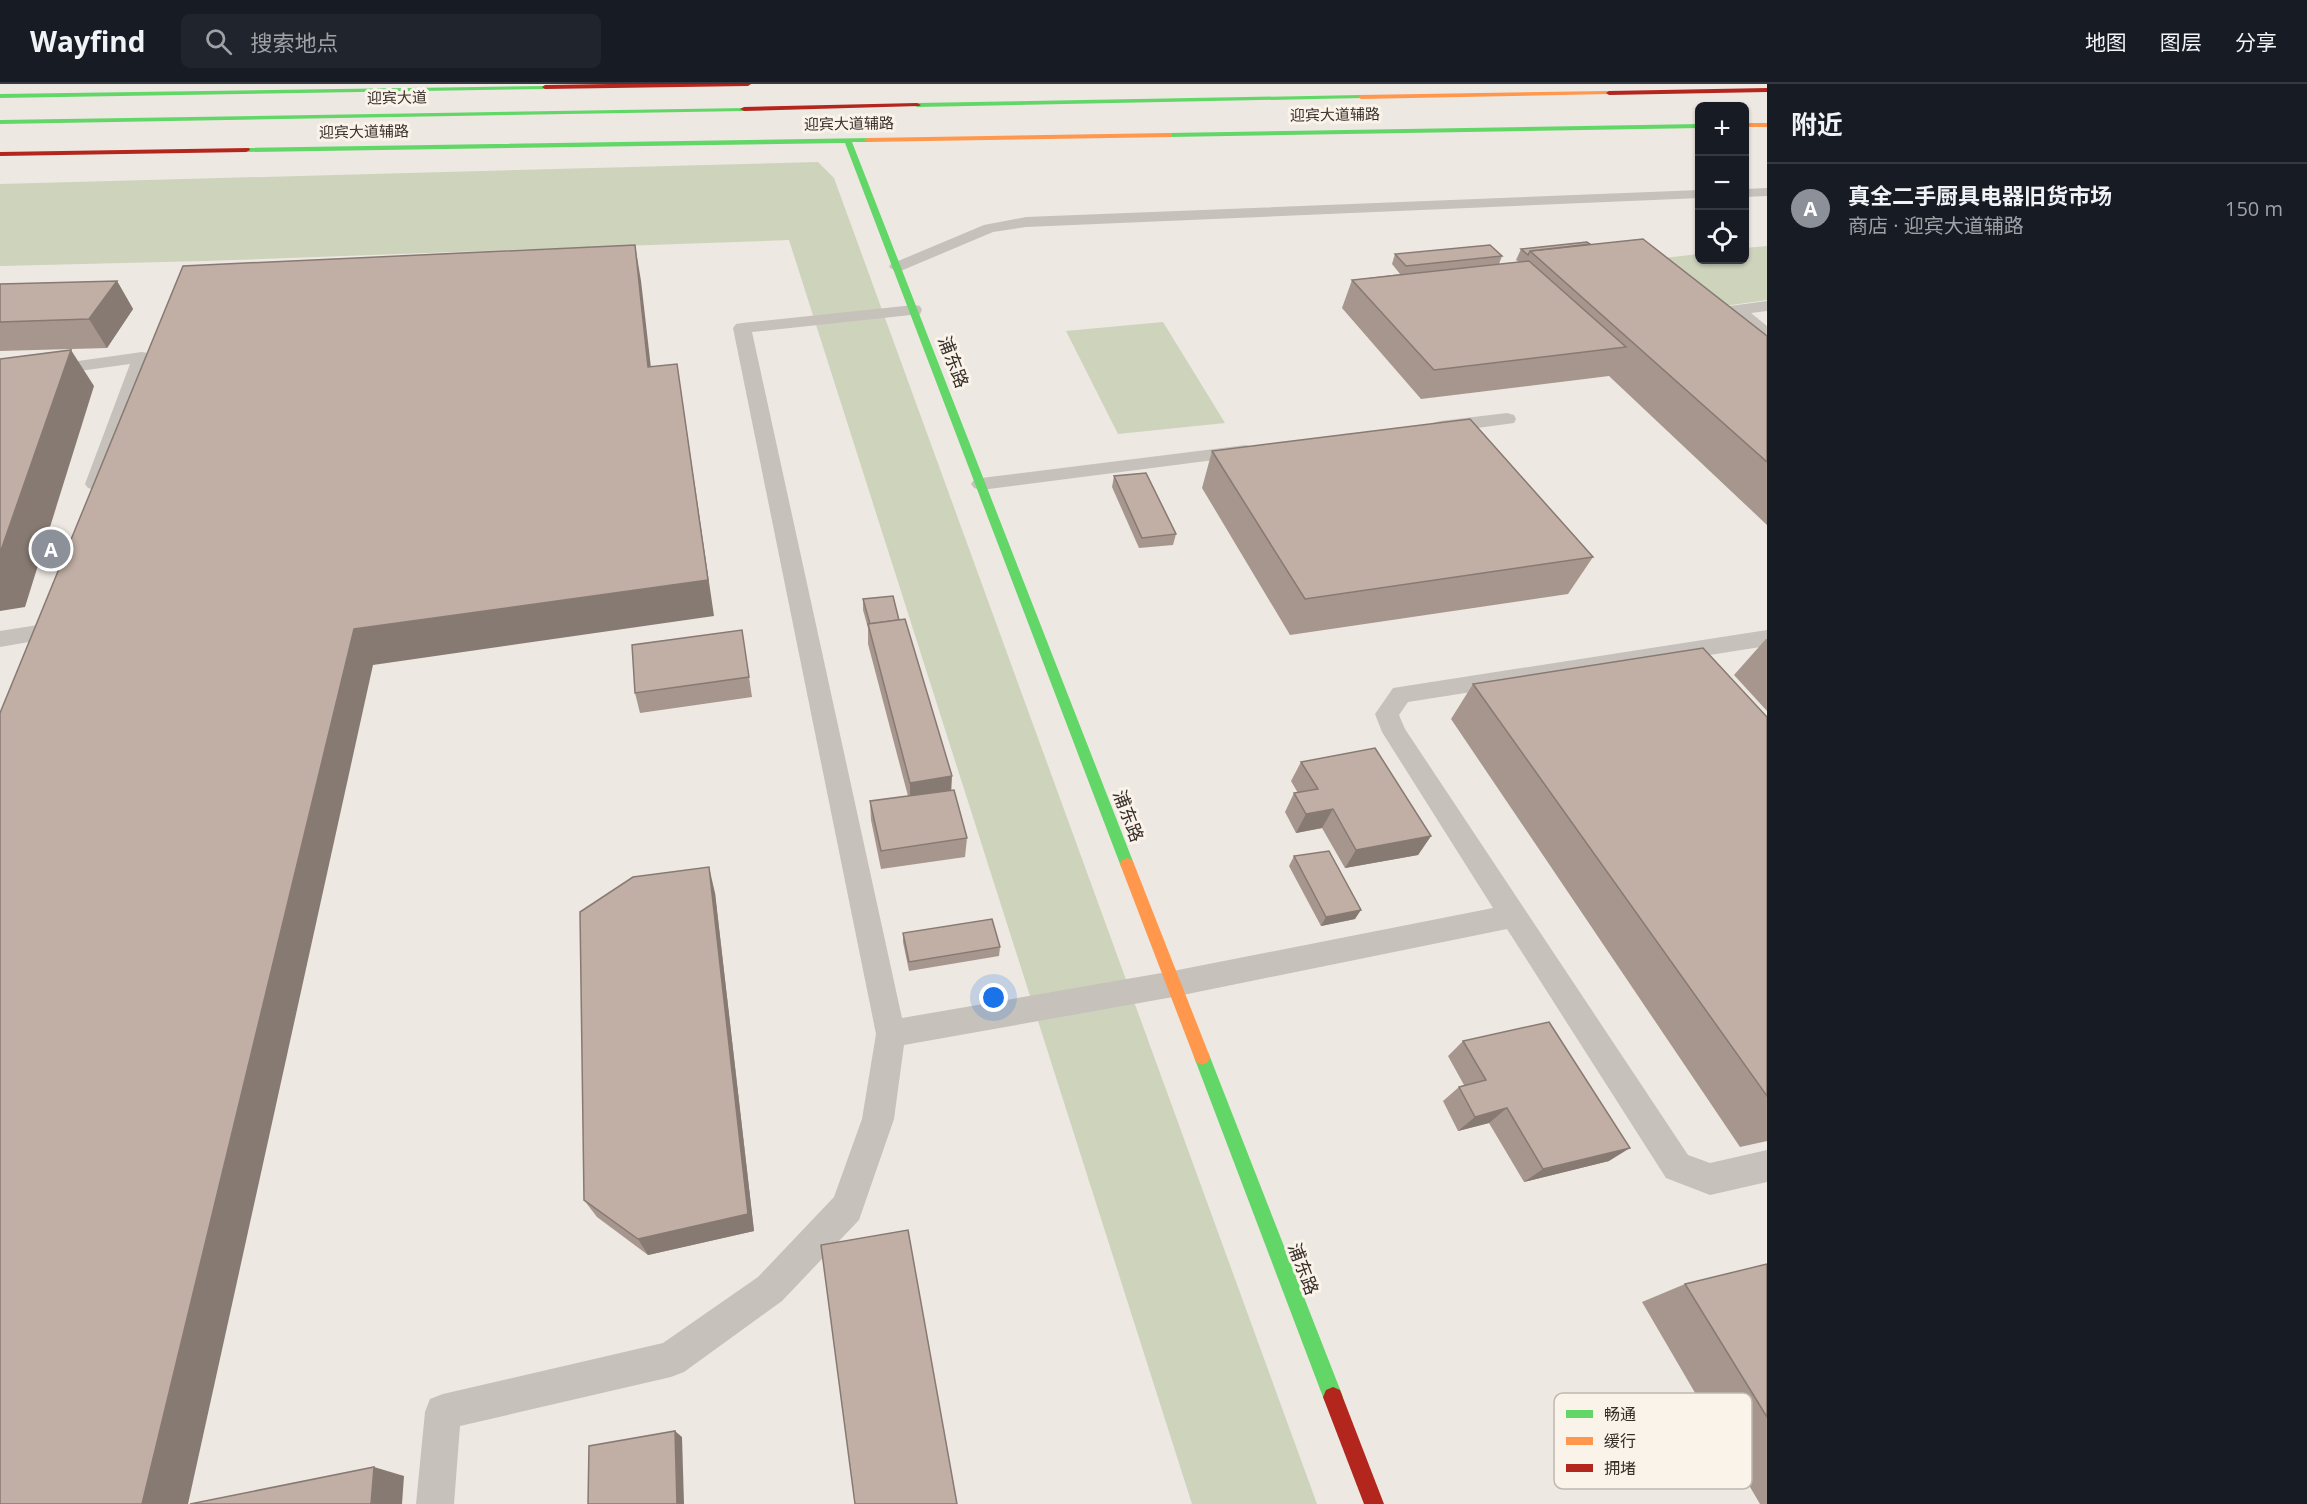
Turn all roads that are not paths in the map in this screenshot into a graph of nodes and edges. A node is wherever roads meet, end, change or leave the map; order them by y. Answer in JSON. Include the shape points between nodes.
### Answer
{"nodes":[{"id":1,"x":155,"y":84,"type":"edge"},
{"id":2,"x":748,"y":84,"type":"edge"},
{"id":3,"x":386,"y":90,"type":"junction"},
{"id":4,"x":1767,"y":90,"type":"edge"},
{"id":5,"x":0,"y":96,"type":"edge"},
{"id":6,"x":1207,"y":100,"type":"junction"},
{"id":7,"x":1767,"y":104,"type":"edge"},
{"id":8,"x":491,"y":113,"type":"junction"},
{"id":9,"x":0,"y":122,"type":"edge"},
{"id":10,"x":1767,"y":125,"type":"edge"},
{"id":11,"x":1695,"y":126,"type":"edge"},
{"id":12,"x":1749,"y":126,"type":"edge"},
{"id":13,"x":0,"y":136,"type":"edge"},
{"id":14,"x":848,"y":141,"type":"junction"},
{"id":15,"x":0,"y":154,"type":"edge"},
{"id":16,"x":1767,"y":192,"type":"edge"},
{"id":17,"x":1749,"y":193,"type":"edge"},
{"id":18,"x":1695,"y":194,"type":"edge"},
{"id":19,"x":897,"y":267,"type":"junction"},
{"id":20,"x":1767,"y":306,"type":"edge"},
{"id":21,"x":914,"y":310,"type":"junction"},
{"id":22,"x":1767,"y":334,"type":"edge"},
{"id":23,"x":0,"y":377,"type":"edge"},
{"id":24,"x":1507,"y":419,"type":"dead end"},
{"id":25,"x":1424,"y":429,"type":"edge"},
{"id":26,"x":1259,"y":449,"type":"edge"},
{"id":27,"x":981,"y":484,"type":"junction"},
{"id":28,"x":88,"y":500,"type":"edge"},
{"id":29,"x":47,"y":611,"type":"edge"},
{"id":30,"x":0,"y":639,"type":"edge"},
{"id":31,"x":1767,"y":639,"type":"edge"},
{"id":32,"x":1514,"y":916,"type":"junction"},
{"id":33,"x":1173,"y":984,"type":"junction"},
{"id":34,"x":891,"y":1034,"type":"junction"},
{"id":35,"x":1767,"y":1166,"type":"edge"},
{"id":36,"x":435,"y":1504,"type":"edge"},
{"id":37,"x":1374,"y":1504,"type":"edge"}],
"edges":[{"from":1,"to":3,"type":"main road"},
{"from":2,"to":3,"type":"main road","name":"迎宾大道"},
{"from":3,"to":5,"type":"main road","name":"迎宾大道"},
{"from":4,"to":6,"type":"main road","name":"迎宾大道"},
{"from":6,"to":7,"type":"main road","via":[[1428,109]]},
{"from":6,"to":8,"type":"main road","name":"迎宾大道"},
{"from":8,"to":9,"type":"main road","name":"迎宾大道"},
{"from":8,"to":13,"type":"main road","via":[[348,127]]},
{"from":10,"to":12,"type":"main road"},
{"from":11,"to":14,"type":"main road","name":"迎宾大道辅路"},
{"from":14,"to":15,"type":"main road","name":"迎宾大道辅路"},
{"from":14,"to":19,"type":"main road","name":"浦东路"},
{"from":16,"to":17,"type":"lane"},
{"from":18,"to":19,"type":"lane","via":[[1026,222],[989,228]]},
{"from":19,"to":21,"type":"main road","name":"浦东路"},
{"from":20,"to":22,"type":"lane","via":[[1737,310]]},
{"from":21,"to":27,"type":"main road","name":"浦东路"},
{"from":21,"to":34,"type":"lane","via":[[742,328]]},
{"from":23,"to":28,"type":"lane","via":[[142,357]]},
{"from":24,"to":25,"type":"lane"},
{"from":26,"to":27,"type":"lane"},
{"from":27,"to":33,"type":"main road","name":"浦东路"},
{"from":29,"to":30,"type":"lane","via":[[35,643]]},
{"from":31,"to":32,"type":"lane","via":[[1401,694],[1387,714],[1394,732]]},
{"from":32,"to":33,"type":"lane"},
{"from":32,"to":35,"type":"lane","via":[[1677,1167],[1710,1179]]},
{"from":33,"to":34,"type":"lane"},
{"from":33,"to":37,"type":"main road","name":"浦东路"},
{"from":34,"to":36,"type":"lane","via":[[878,1119],[847,1208],[770,1289],[671,1359],[442,1412]]}]}
